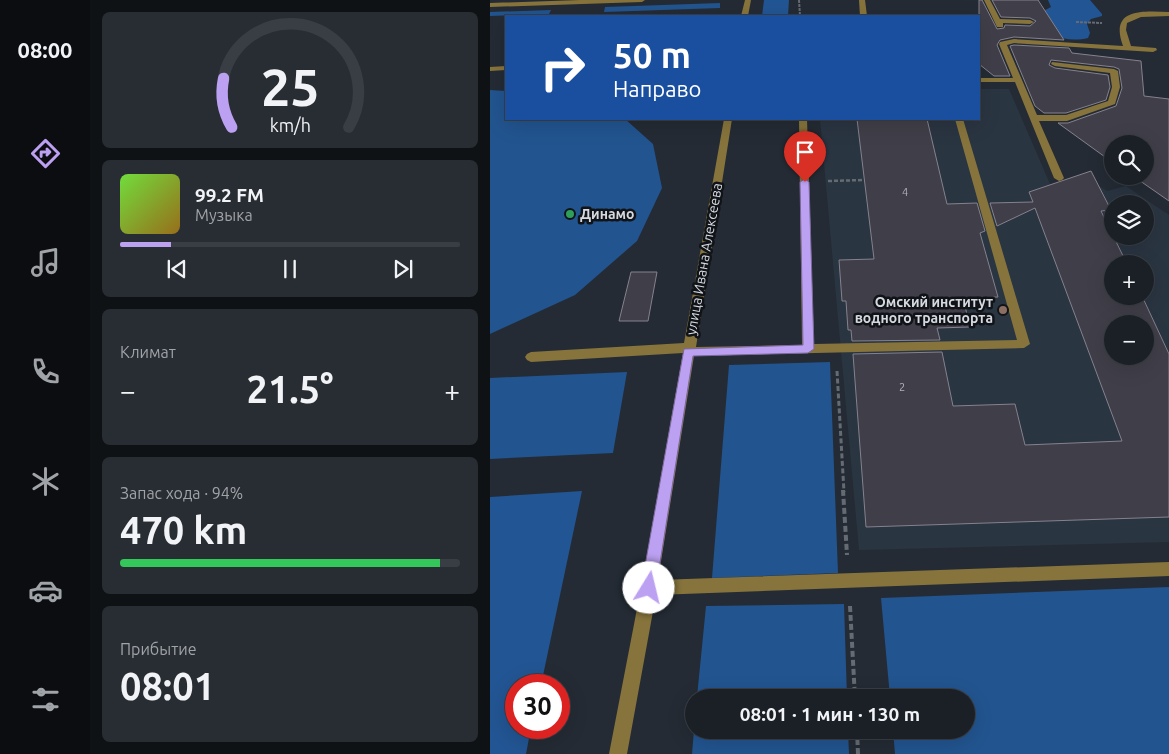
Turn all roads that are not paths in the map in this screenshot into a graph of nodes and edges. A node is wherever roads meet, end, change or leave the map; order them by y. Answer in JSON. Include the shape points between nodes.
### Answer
{"nodes":[{"id":1,"x":642,"y":0,"type":"edge"},
{"id":2,"x":748,"y":0,"type":"edge"},
{"id":3,"x":862,"y":0,"type":"edge"},
{"id":4,"x":987,"y":0,"type":"edge"},
{"id":5,"x":490,"y":5,"type":"edge"},
{"id":6,"x":1169,"y":14,"type":"edge"},
{"id":7,"x":745,"y":15,"type":"edge"},
{"id":8,"x":864,"y":15,"type":"edge"},
{"id":9,"x":1030,"y":22,"type":"dead end"},
{"id":10,"x":1128,"y":48,"type":"junction"},
{"id":11,"x":1153,"y":50,"type":"dead end"},
{"id":12,"x":1055,"y":64,"type":"dead end"},
{"id":13,"x":505,"y":68,"type":"edge"},
{"id":14,"x":490,"y":69,"type":"edge"},
{"id":15,"x":980,"y":80,"type":"edge"},
{"id":16,"x":1017,"y":80,"type":"junction"},
{"id":17,"x":1034,"y":118,"type":"junction"},
{"id":18,"x":728,"y":120,"type":"edge"},
{"id":19,"x":803,"y":120,"type":"edge"},
{"id":20,"x":959,"y":120,"type":"edge"},
{"id":21,"x":1059,"y":178,"type":"dead end"},
{"id":22,"x":689,"y":349,"type":"junction"},
{"id":23,"x":808,"y":349,"type":"junction"},
{"id":24,"x":531,"y":357,"type":"dead end"},
{"id":25,"x":1169,"y":569,"type":"edge"},
{"id":26,"x":649,"y":588,"type":"junction"},
{"id":27,"x":618,"y":754,"type":"edge"}],
"edges":[{"from":1,"to":5,"type":"street"},
{"from":2,"to":7,"type":"street"},
{"from":3,"to":8,"type":"street"},
{"from":4,"to":9,"type":"street","via":[[999,23]]},
{"from":6,"to":10,"type":"street","via":[[1128,18],[1122,29]]},
{"from":10,"to":11,"type":"street"},
{"from":10,"to":16,"type":"street","via":[[1007,42],[1003,44]]},
{"from":12,"to":17,"type":"street","via":[[1114,71],[1116,87],[1112,102],[1067,118]]},
{"from":13,"to":14,"type":"street"},
{"from":15,"to":16,"type":"street"},
{"from":16,"to":17,"type":"street"},
{"from":17,"to":21,"type":"street"},
{"from":18,"to":22,"type":"street","name":"улица Ивана Алексеева"},
{"from":19,"to":23,"type":"street"},
{"from":20,"to":23,"type":"street","via":[[1024,344]]},
{"from":22,"to":23,"type":"street"},
{"from":22,"to":24,"type":"street"},
{"from":22,"to":26,"type":"street","name":"улица Ивана Алексеева"},
{"from":25,"to":26,"type":"street"},
{"from":26,"to":27,"type":"street","name":"улица Ивана Алексеева"}]}
